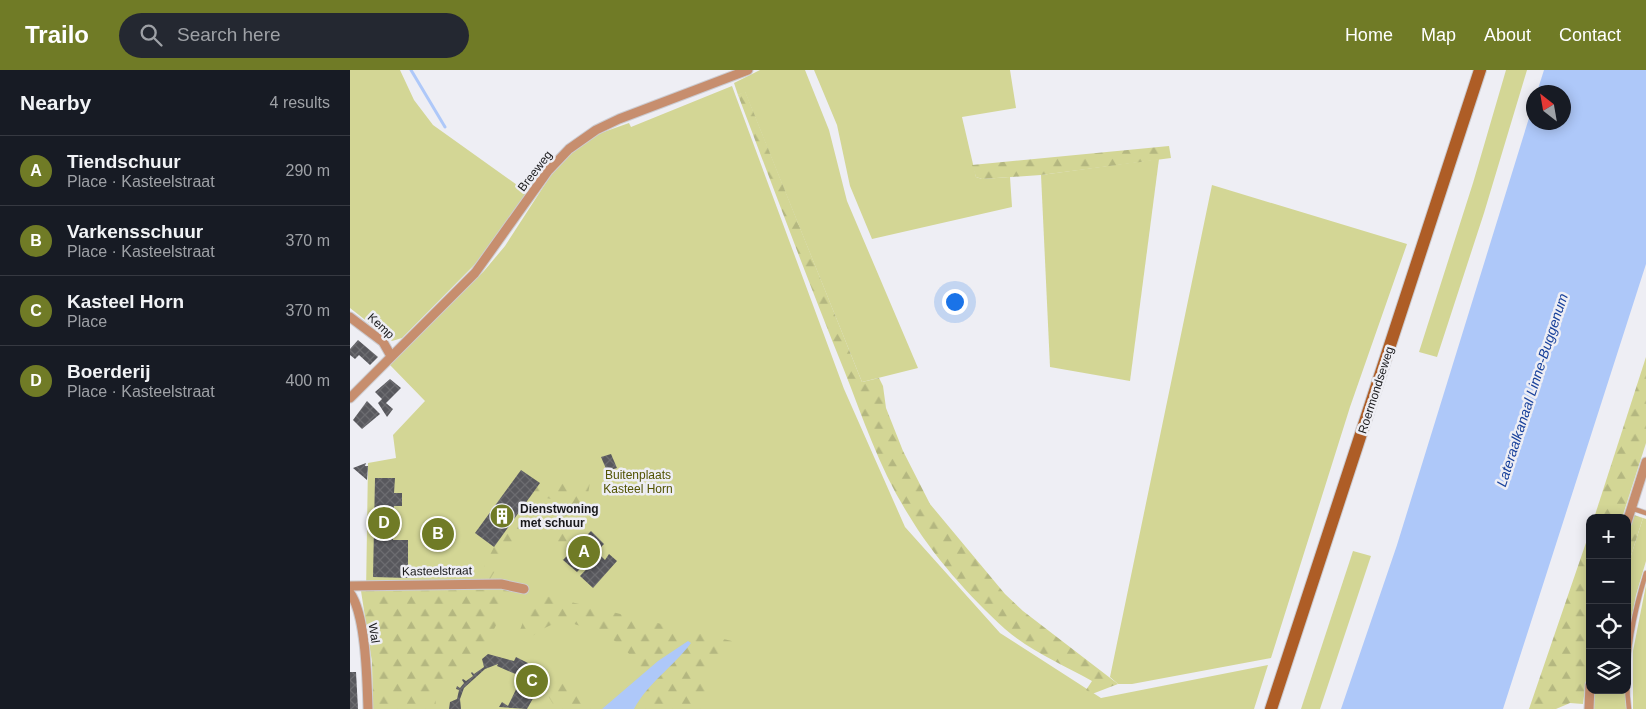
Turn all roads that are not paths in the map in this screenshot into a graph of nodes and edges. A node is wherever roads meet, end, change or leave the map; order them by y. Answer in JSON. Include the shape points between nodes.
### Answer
{"nodes":[{"id":1,"x":748,"y":70,"type":"edge"},
{"id":2,"x":1480,"y":70,"type":"edge"},
{"id":3,"x":350,"y":317,"type":"edge"},
{"id":4,"x":392,"y":356,"type":"junction"},
{"id":5,"x":350,"y":398,"type":"edge"},
{"id":6,"x":1646,"y":462,"type":"edge"},
{"id":7,"x":1631,"y":508,"type":"junction"},
{"id":8,"x":1646,"y":513,"type":"edge"},
{"id":9,"x":1629,"y":514,"type":"edge"},
{"id":10,"x":1646,"y":573,"type":"edge"},
{"id":11,"x":350,"y":586,"type":"edge"},
{"id":12,"x":524,"y":589,"type":"dead end"},
{"id":13,"x":350,"y":593,"type":"edge"},
{"id":14,"x":1590,"y":694,"type":"edge"},
{"id":15,"x":369,"y":709,"type":"edge"},
{"id":16,"x":1271,"y":709,"type":"edge"},
{"id":17,"x":1589,"y":709,"type":"edge"},
{"id":18,"x":1629,"y":709,"type":"edge"}],
"edges":[{"from":1,"to":4,"type":"street","name":"Breeweg","via":[[619,119],[569,149],[548,171],[475,273]]},
{"from":2,"to":16,"type":"main road","name":"Roermondseweg"},
{"from":3,"to":4,"type":"street","name":"Kemp","via":[[383,342]]},
{"from":4,"to":5,"type":"street","name":"Breeweg"},
{"from":6,"to":7,"type":"street"},
{"from":7,"to":8,"type":"lane"},
{"from":7,"to":9,"type":"street"},
{"from":10,"to":18,"type":"lane","via":[[1633,622]]},
{"from":11,"to":12,"type":"street","name":"Kasteelstraat","via":[[501,584]]},
{"from":13,"to":15,"type":"street","name":"Wal","via":[[356,601],[361,629]]},
{"from":14,"to":17,"type":"street"}]}
